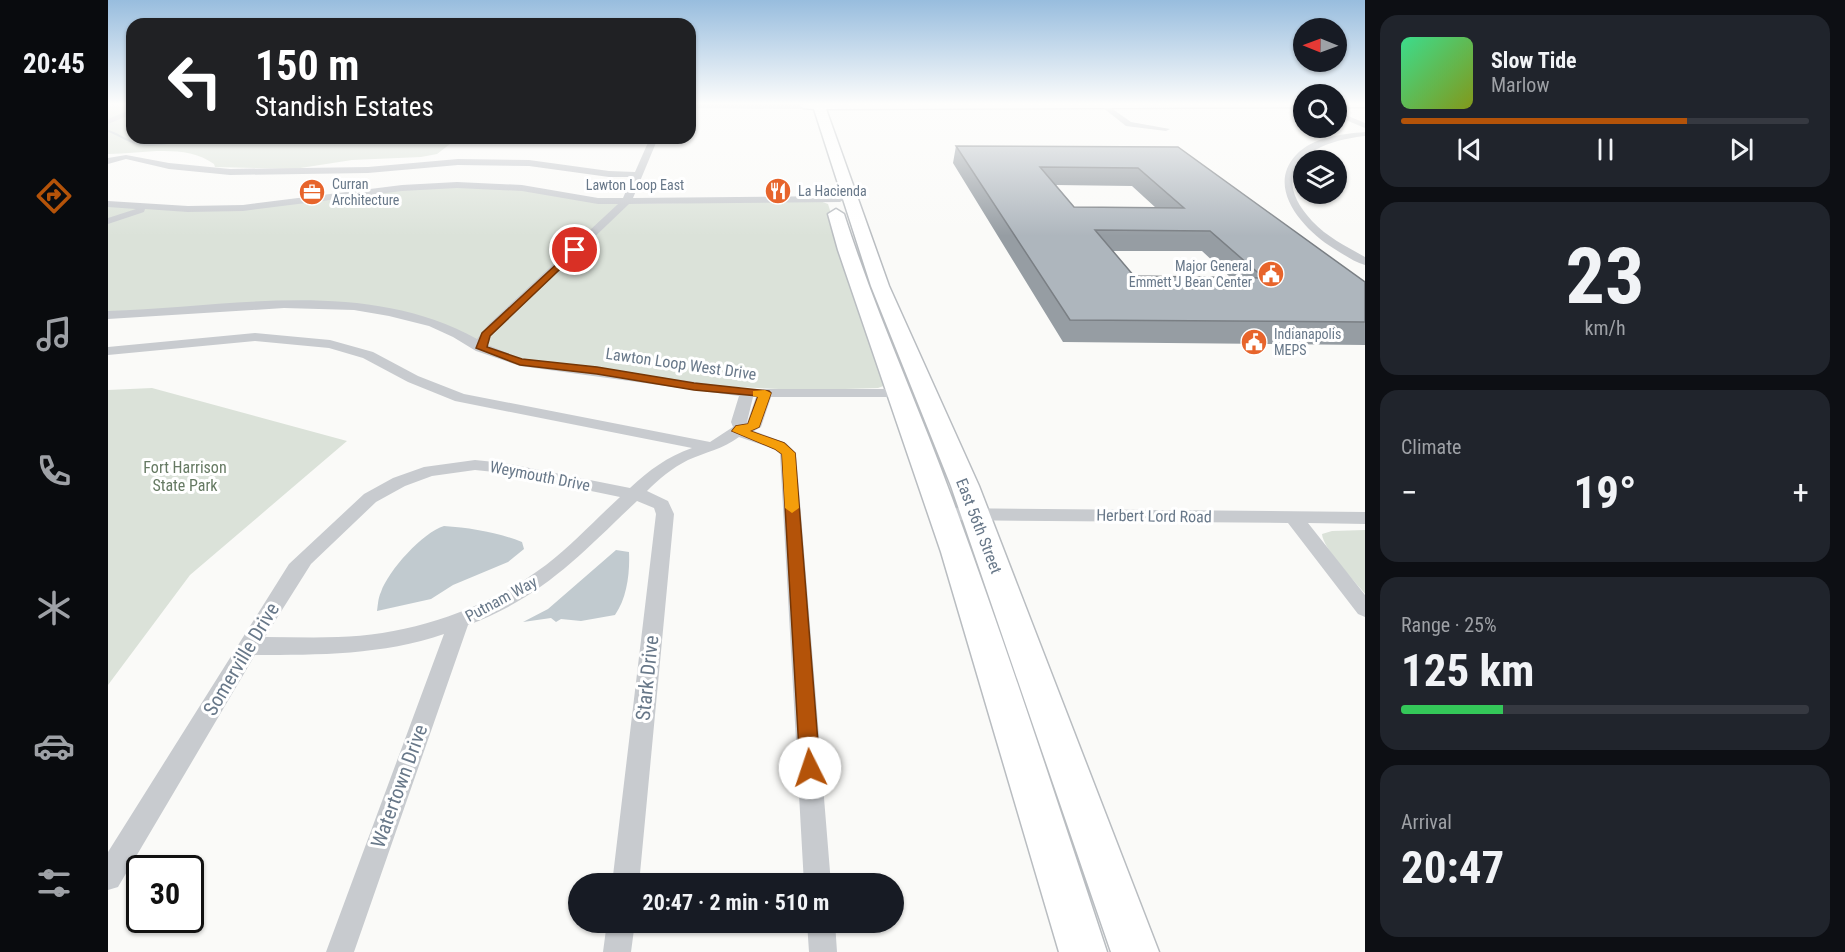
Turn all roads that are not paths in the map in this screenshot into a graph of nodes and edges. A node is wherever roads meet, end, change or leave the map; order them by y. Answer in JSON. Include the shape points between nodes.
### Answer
{"nodes":[{"id":1,"x":650,"y":147,"type":"edge"},
{"id":2,"x":824,"y":147,"type":"edge"},
{"id":3,"x":829,"y":147,"type":"edge"},
{"id":4,"x":1313,"y":147,"type":"edge"},
{"id":5,"x":108,"y":161,"type":"edge"},
{"id":6,"x":639,"y":175,"type":"junction"},
{"id":7,"x":836,"y":199,"type":"junction"},
{"id":8,"x":627,"y":200,"type":"junction"},
{"id":9,"x":108,"y":204,"type":"edge"},
{"id":10,"x":148,"y":207,"type":"junction"},
{"id":11,"x":108,"y":222,"type":"edge"},
{"id":12,"x":1365,"y":262,"type":"edge"},
{"id":13,"x":108,"y":315,"type":"edge"},
{"id":14,"x":481,"y":348,"type":"junction"},
{"id":15,"x":108,"y":351,"type":"edge"},
{"id":16,"x":747,"y":393,"type":"junction"},
{"id":17,"x":765,"y":393,"type":"junction"},
{"id":18,"x":900,"y":393,"type":"junction"},
{"id":19,"x":740,"y":430,"type":"junction"},
{"id":20,"x":712,"y":447,"type":"junction"},
{"id":21,"x":411,"y":477,"type":"joint"},
{"id":22,"x":633,"y":494,"type":"junction"},
{"id":23,"x":959,"y":514,"type":"junction"},
{"id":24,"x":1293,"y":517,"type":"junction"},
{"id":25,"x":1365,"y":518,"type":"edge"},
{"id":26,"x":1365,"y":609,"type":"edge"},
{"id":27,"x":459,"y":621,"type":"junction"},
{"id":28,"x":248,"y":646,"type":"junction"},
{"id":29,"x":626,"y":873,"type":"edge"},
{"id":30,"x":817,"y":873,"type":"edge"},
{"id":31,"x":108,"y":876,"type":"edge"},
{"id":32,"x":620,"y":933,"type":"edge"},
{"id":33,"x":822,"y":933,"type":"edge"},
{"id":34,"x":340,"y":952,"type":"edge"},
{"id":35,"x":617,"y":952,"type":"edge"},
{"id":36,"x":823,"y":952,"type":"edge"},
{"id":37,"x":1083,"y":952,"type":"edge"},
{"id":38,"x":1135,"y":952,"type":"edge"}],
"edges":[{"from":1,"to":6,"type":"street"},
{"from":2,"to":7,"type":"main road","name":"East 56th Street"},
{"from":3,"to":23,"type":"main road","name":"East 56th Street","via":[[880,286],[944,434]]},
{"from":4,"to":12,"type":"street","via":[[1301,153],[1290,168],[1288,189],[1305,220]]},
{"from":5,"to":6,"type":"street","name":"Lawton Loop East","via":[[126,157],[230,172],[368,170],[458,162],[525,163]]},
{"from":6,"to":8,"type":"street"},
{"from":7,"to":8,"type":"street","name":"Lawton Loop East"},
{"from":7,"to":18,"type":"main road","name":"East 56th Street","via":[[853,270]]},
{"from":8,"to":10,"type":"street","name":"Lawton Loop East","via":[[591,201],[529,189],[458,185],[382,190],[264,207]]},
{"from":8,"to":14,"type":"street","via":[[485,335]]},
{"from":9,"to":10,"type":"street","name":"Lawton Loop East"},
{"from":10,"to":11,"type":"street"},
{"from":13,"to":14,"type":"street","name":"Lawton Loop West Drive","via":[[262,304],[344,306],[423,320]]},
{"from":14,"to":16,"type":"street","name":"Lawton Loop West Drive","via":[[520,362]]},
{"from":15,"to":20,"type":"street","via":[[255,337],[330,344],[362,352],[460,398]]},
{"from":16,"to":17,"type":"street","name":"Lawton Loop West Drive"},
{"from":16,"to":19,"type":"street","via":[[738,422]]},
{"from":17,"to":18,"type":"street","name":"Lawton Loop West Drive"},
{"from":17,"to":19,"type":"street","name":"Putnam Way","via":[[753,427]]},
{"from":18,"to":23,"type":"main road","name":"East 56th Street"},
{"from":19,"to":20,"type":"street","name":"Putnam Way"},
{"from":19,"to":30,"type":"street","via":[[788,453]]},
{"from":20,"to":22,"type":"street","name":"Putnam Way","via":[[658,471]]},
{"from":21,"to":22,"type":"street","name":"Weymouth Drive","via":[[450,467],[493,466]]},
{"from":21,"to":28,"type":"street","name":"Somerville Drive","via":[[361,504],[304,559]]},
{"from":22,"to":27,"type":"street","name":"Putnam Way","via":[[539,580]]},
{"from":22,"to":29,"type":"street","name":"Stark Drive","via":[[657,501],[665,514]]},
{"from":23,"to":24,"type":"street","name":"Herbert Lord Road"},
{"from":23,"to":37,"type":"main road","name":"East 56th Street"},
{"from":23,"to":38,"type":"main road","name":"East 56th Street"},
{"from":24,"to":25,"type":"street","name":"Herbert Lord Road"},
{"from":24,"to":26,"type":"street"},
{"from":27,"to":28,"type":"street","name":"Putnam Way","via":[[401,638],[356,645]]},
{"from":27,"to":34,"type":"street","name":"Watertown Drive"},
{"from":28,"to":31,"type":"street","name":"Somerville Drive"},
{"from":32,"to":35,"type":"street"},
{"from":33,"to":36,"type":"street"}]}
